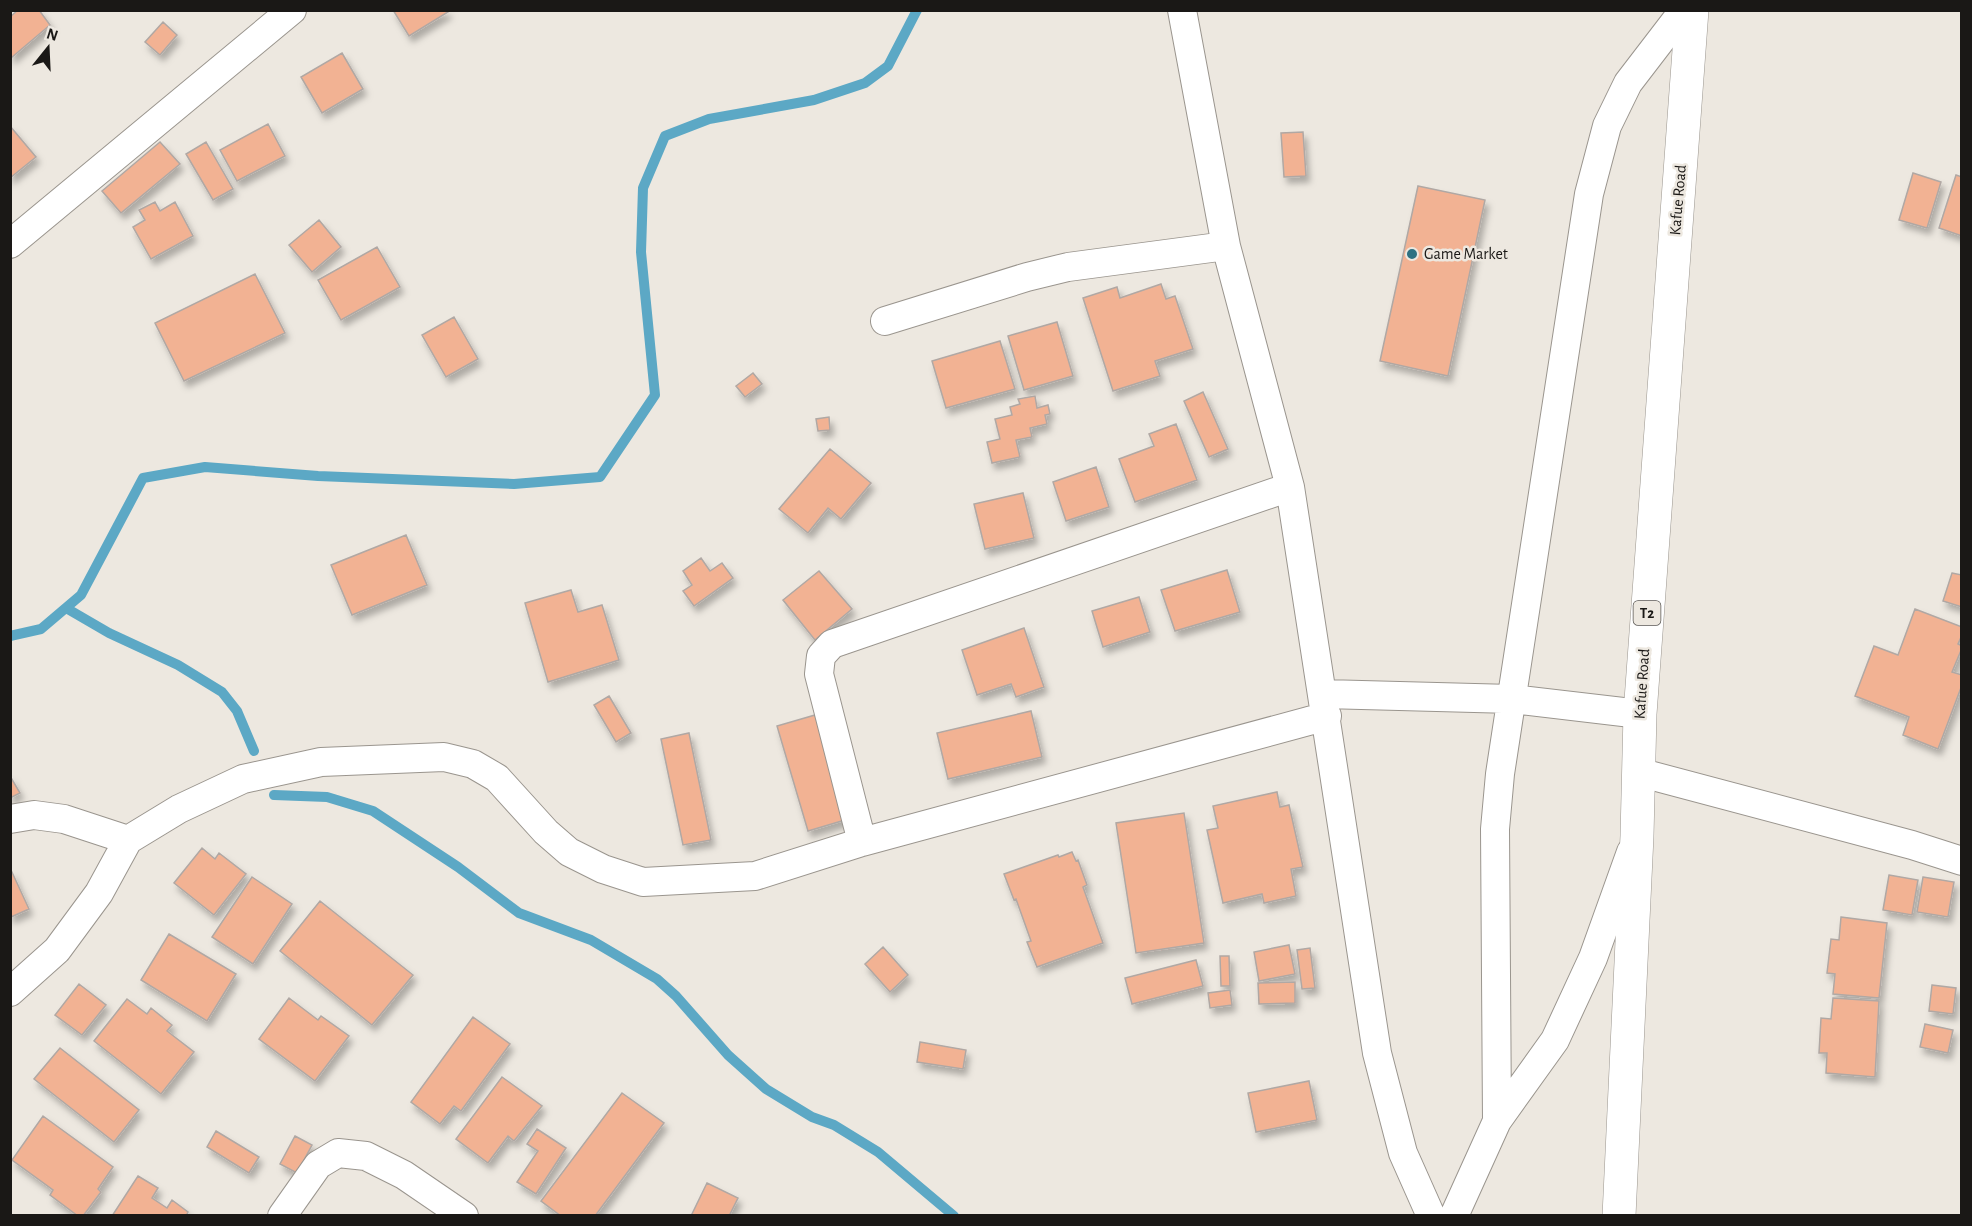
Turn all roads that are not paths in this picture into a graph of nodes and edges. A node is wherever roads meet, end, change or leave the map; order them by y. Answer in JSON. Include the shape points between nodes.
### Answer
{"nodes":[{"id":1,"x":292,"y":10,"type":"edge"},
{"id":2,"x":1182,"y":10,"type":"edge"},
{"id":3,"x":1684,"y":10,"type":"edge"},
{"id":4,"x":1692,"y":10,"type":"edge"},
{"id":5,"x":10,"y":244,"type":"edge"},
{"id":6,"x":1226,"y":246,"type":"junction"},
{"id":7,"x":885,"y":321,"type":"dead end"},
{"id":8,"x":1290,"y":487,"type":"junction"},
{"id":9,"x":1512,"y":699,"type":"junction"},
{"id":10,"x":1325,"y":705,"type":"junction"},
{"id":11,"x":1640,"y":714,"type":"junction"},
{"id":12,"x":1638,"y":772,"type":"junction"},
{"id":13,"x":10,"y":819,"type":"edge"},
{"id":14,"x":1637,"y":836,"type":"junction"},
{"id":15,"x":128,"y":840,"type":"junction"},
{"id":16,"x":862,"y":843,"type":"junction"},
{"id":17,"x":1962,"y":861,"type":"edge"},
{"id":18,"x":10,"y":992,"type":"edge"},
{"id":19,"x":1497,"y":1121,"type":"junction"},
{"id":20,"x":282,"y":1215,"type":"edge"},
{"id":21,"x":464,"y":1215,"type":"edge"},
{"id":22,"x":1431,"y":1215,"type":"edge"},
{"id":23,"x":1454,"y":1215,"type":"edge"},
{"id":24,"x":1619,"y":1215,"type":"edge"}],
"edges":[{"from":1,"to":5,"type":"street"},
{"from":2,"to":6,"type":"street"},
{"from":3,"to":9,"type":"street","via":[[1628,83],[1607,126],[1589,194]]},
{"from":4,"to":11,"type":"highway","name":"Kafue Road","number":"T2"},
{"from":6,"to":7,"type":"street","via":[[1068,267]]},
{"from":6,"to":8,"type":"street"},
{"from":8,"to":10,"type":"street"},
{"from":8,"to":16,"type":"street","via":[[832,644],[821,656],[819,674]]},
{"from":9,"to":10,"type":"street"},
{"from":9,"to":11,"type":"street"},
{"from":9,"to":19,"type":"street","via":[[1494,829]]},
{"from":10,"to":16,"type":"street"},
{"from":10,"to":22,"type":"street","via":[[1377,1053],[1403,1153]]},
{"from":11,"to":12,"type":"highway","name":"Kafue Road","number":"T2"},
{"from":12,"to":14,"type":"highway","name":"Kafue Road","number":"T2"},
{"from":12,"to":17,"type":"street"},
{"from":13,"to":15,"type":"street","via":[[34,815],[64,819]]},
{"from":14,"to":19,"type":"street","via":[[1593,958],[1555,1040]]},
{"from":14,"to":24,"type":"highway","name":"Kafue Road","number":"T2"},
{"from":15,"to":16,"type":"street","via":[[178,809],[243,780],[321,762],[444,757],[473,764],[497,778],[569,852],[643,882],[755,876]]},
{"from":15,"to":18,"type":"street","via":[[99,894],[57,950]]},
{"from":19,"to":23,"type":"street"},
{"from":20,"to":21,"type":"street","via":[[318,1165],[338,1153],[366,1156]]}]}
